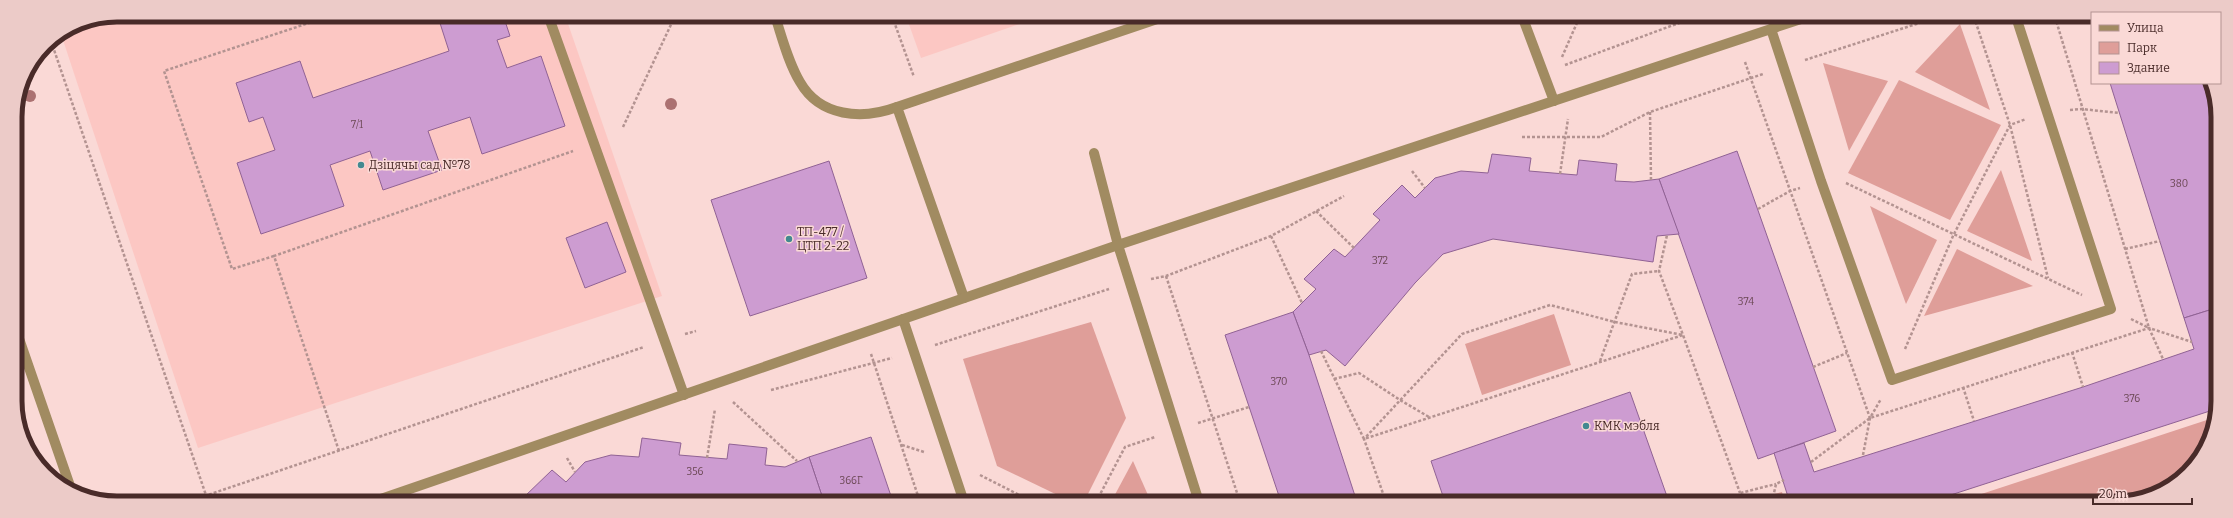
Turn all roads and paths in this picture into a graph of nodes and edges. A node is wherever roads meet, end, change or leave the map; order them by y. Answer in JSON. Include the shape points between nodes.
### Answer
{"nodes":[{"id":1,"x":312,"y":22,"type":"edge"},
{"id":2,"x":550,"y":22,"type":"edge"},
{"id":3,"x":672,"y":22,"type":"edge"},
{"id":4,"x":777,"y":22,"type":"edge"},
{"id":5,"x":894,"y":22,"type":"edge"},
{"id":6,"x":1148,"y":22,"type":"edge"},
{"id":7,"x":1524,"y":22,"type":"edge"},
{"id":8,"x":1577,"y":22,"type":"edge"},
{"id":9,"x":1678,"y":22,"type":"edge"},
{"id":10,"x":1792,"y":22,"type":"edge"},
{"id":11,"x":1923,"y":22,"type":"edge"},
{"id":12,"x":1976,"y":22,"type":"edge"},
{"id":13,"x":2018,"y":22,"type":"edge"},
{"id":14,"x":2057,"y":22,"type":"edge"},
{"id":15,"x":1771,"y":29,"type":"junction"},
{"id":16,"x":1736,"y":40,"type":"junction"},
{"id":17,"x":53,"y":47,"type":"edge"},
{"id":18,"x":1557,"y":67,"type":"junction"},
{"id":19,"x":1784,"y":67,"type":"junction"},
{"id":20,"x":1543,"y":73,"type":"junction"},
{"id":21,"x":1751,"y":78,"type":"junction"},
{"id":22,"x":922,"y":99,"type":"junction"},
{"id":23,"x":1554,"y":101,"type":"junction"},
{"id":24,"x":897,"y":107,"type":"junction"},
{"id":25,"x":1650,"y":112,"type":"junction"},
{"id":26,"x":2010,"y":125,"type":"junction"},
{"id":27,"x":623,"y":126,"type":"dead end"},
{"id":28,"x":1567,"y":135,"type":"junction"},
{"id":29,"x":1519,"y":137,"type":"dead end"},
{"id":30,"x":594,"y":144,"type":"junction"},
{"id":31,"x":1094,"y":153,"type":"dead end"},
{"id":32,"x":1409,"y":166,"type":"dead end"},
{"id":33,"x":1560,"y":174,"type":"dead end"},
{"id":34,"x":1651,"y":180,"type":"dead end"},
{"id":35,"x":1821,"y":181,"type":"junction"},
{"id":36,"x":1425,"y":188,"type":"dead end"},
{"id":37,"x":1790,"y":191,"type":"junction"},
{"id":38,"x":1349,"y":193,"type":"dead end"},
{"id":39,"x":1758,"y":209,"type":"dead end"},
{"id":40,"x":1316,"y":211,"type":"junction"},
{"id":41,"x":1667,"y":235,"type":"dead end"},
{"id":42,"x":1271,"y":236,"type":"junction"},
{"id":43,"x":1953,"y":236,"type":"junction"},
{"id":44,"x":2160,"y":241,"type":"dead end"},
{"id":45,"x":1118,"y":245,"type":"junction"},
{"id":46,"x":1354,"y":248,"type":"dead end"},
{"id":47,"x":2125,"y":249,"type":"junction"},
{"id":48,"x":274,"y":256,"type":"junction"},
{"id":49,"x":1659,"y":271,"type":"junction"},
{"id":50,"x":1166,"y":276,"type":"junction"},
{"id":51,"x":2049,"y":279,"type":"junction"},
{"id":52,"x":1130,"y":283,"type":"junction"},
{"id":53,"x":964,"y":298,"type":"junction"},
{"id":54,"x":1302,"y":303,"type":"dead end"},
{"id":55,"x":2111,"y":309,"type":"junction"},
{"id":56,"x":903,"y":319,"type":"junction"},
{"id":57,"x":1615,"y":322,"type":"junction"},
{"id":58,"x":2149,"y":328,"type":"junction"},
{"id":59,"x":696,"y":331,"type":"dead end"},
{"id":60,"x":863,"y":332,"type":"junction"},
{"id":61,"x":1683,"y":335,"type":"junction"},
{"id":62,"x":665,"y":340,"type":"junction"},
{"id":63,"x":2192,"y":342,"type":"dead end"},
{"id":64,"x":22,"y":347,"type":"edge"},
{"id":65,"x":914,"y":351,"type":"junction"},
{"id":66,"x":1321,"y":351,"type":"dead end"},
{"id":67,"x":2072,"y":352,"type":"junction"},
{"id":68,"x":1846,"y":353,"type":"junction"},
{"id":69,"x":2163,"y":359,"type":"dead end"},
{"id":70,"x":1600,"y":361,"type":"junction"},
{"id":71,"x":875,"y":364,"type":"junction"},
{"id":72,"x":1813,"y":367,"type":"dead end"},
{"id":73,"x":1334,"y":379,"type":"junction"},
{"id":74,"x":1892,"y":380,"type":"junction"},
{"id":75,"x":1963,"y":387,"type":"junction"},
{"id":76,"x":2083,"y":387,"type":"dead end"},
{"id":77,"x":769,"y":391,"type":"dead end"},
{"id":78,"x":684,"y":395,"type":"junction"},
{"id":79,"x":739,"y":399,"type":"dead end"},
{"id":80,"x":1400,"y":400,"type":"junction"},
{"id":81,"x":707,"y":408,"type":"dead end"},
{"id":82,"x":1429,"y":417,"type":"junction"},
{"id":83,"x":1870,"y":418,"type":"junction"},
{"id":84,"x":1974,"y":421,"type":"dead end"},
{"id":85,"x":1364,"y":440,"type":"junction"},
{"id":86,"x":339,"y":451,"type":"junction"},
{"id":87,"x":564,"y":452,"type":"dead end"},
{"id":88,"x":1863,"y":456,"type":"dead end"},
{"id":89,"x":707,"y":458,"type":"dead end"},
{"id":90,"x":797,"y":461,"type":"dead end"},
{"id":91,"x":1811,"y":462,"type":"dead end"},
{"id":92,"x":575,"y":472,"type":"dead end"},
{"id":93,"x":1784,"y":480,"type":"dead end"},
{"id":94,"x":69,"y":483,"type":"edge"},
{"id":95,"x":1776,"y":484,"type":"junction"},
{"id":96,"x":465,"y":493,"type":"dead end"},
{"id":97,"x":1740,"y":493,"type":"junction"},
{"id":98,"x":206,"y":495,"type":"joint"},
{"id":99,"x":390,"y":496,"type":"edge"},
{"id":100,"x":463,"y":496,"type":"edge"},
{"id":101,"x":918,"y":496,"type":"edge"},
{"id":102,"x":962,"y":496,"type":"edge"},
{"id":103,"x":1197,"y":496,"type":"edge"},
{"id":104,"x":1238,"y":496,"type":"edge"},
{"id":105,"x":1384,"y":496,"type":"edge"},
{"id":106,"x":1741,"y":496,"type":"edge"},
{"id":107,"x":1773,"y":496,"type":"edge"}],
"edges":[{"from":1,"to":48,"type":"path","via":[[164,71],[232,269]]},
{"from":2,"to":30,"type":"lane"},
{"from":3,"to":27,"type":"path"},
{"from":4,"to":24,"type":"lane","via":[[800,82],[815,101],[836,111],[860,115],[881,113]]},
{"from":5,"to":22,"type":"path"},
{"from":6,"to":22,"type":"lane"},
{"from":7,"to":20,"type":"lane"},
{"from":8,"to":18,"type":"path"},
{"from":9,"to":18,"type":"path"},
{"from":10,"to":15,"type":"lane"},
{"from":11,"to":19,"type":"path"},
{"from":12,"to":26,"type":"path"},
{"from":13,"to":55,"type":"lane"},
{"from":14,"to":47,"type":"path"},
{"from":15,"to":16,"type":"lane"},
{"from":15,"to":19,"type":"lane"},
{"from":16,"to":21,"type":"path"},
{"from":16,"to":23,"type":"lane"},
{"from":17,"to":98,"type":"path"},
{"from":18,"to":20,"type":"path"},
{"from":19,"to":21,"type":"path"},
{"from":19,"to":35,"type":"lane"},
{"from":20,"to":23,"type":"lane"},
{"from":21,"to":25,"type":"path"},
{"from":21,"to":37,"type":"path"},
{"from":22,"to":24,"type":"lane"},
{"from":23,"to":45,"type":"lane"},
{"from":24,"to":53,"type":"lane"},
{"from":25,"to":28,"type":"path","via":[[1601,137]]},
{"from":25,"to":34,"type":"path"},
{"from":26,"to":43,"type":"path"},
{"from":26,"to":51,"type":"path"},
{"from":28,"to":29,"type":"path"},
{"from":28,"to":33,"type":"path"},
{"from":30,"to":48,"type":"path"},
{"from":30,"to":62,"type":"lane"},
{"from":31,"to":45,"type":"lane"},
{"from":32,"to":36,"type":"path"},
{"from":35,"to":37,"type":"path"},
{"from":35,"to":43,"type":"path","via":[[1850,184]]},
{"from":35,"to":74,"type":"lane"},
{"from":37,"to":39,"type":"path"},
{"from":37,"to":68,"type":"path"},
{"from":38,"to":40,"type":"path"},
{"from":40,"to":42,"type":"path"},
{"from":40,"to":46,"type":"path"},
{"from":41,"to":49,"type":"path"},
{"from":42,"to":50,"type":"path"},
{"from":42,"to":54,"type":"path"},
{"from":43,"to":51,"type":"path"},
{"from":43,"to":74,"type":"path"},
{"from":44,"to":47,"type":"path"},
{"from":45,"to":52,"type":"lane"},
{"from":45,"to":53,"type":"lane"},
{"from":47,"to":58,"type":"path"},
{"from":48,"to":86,"type":"path"},
{"from":49,"to":57,"type":"path","via":[[1632,274]]},
{"from":49,"to":61,"type":"path"},
{"from":50,"to":52,"type":"path"},
{"from":50,"to":104,"type":"path"},
{"from":51,"to":55,"type":"path"},
{"from":52,"to":65,"type":"path"},
{"from":52,"to":103,"type":"lane"},
{"from":53,"to":56,"type":"lane"},
{"from":55,"to":58,"type":"path"},
{"from":55,"to":74,"type":"lane"},
{"from":56,"to":60,"type":"lane"},
{"from":56,"to":65,"type":"lane"},
{"from":57,"to":61,"type":"path"},
{"from":57,"to":70,"type":"path"},
{"from":57,"to":80,"type":"path","via":[[1550,305],[1462,334]]},
{"from":58,"to":63,"type":"path"},
{"from":58,"to":67,"type":"path"},
{"from":58,"to":69,"type":"path"},
{"from":59,"to":62,"type":"path"},
{"from":60,"to":71,"type":"path"},
{"from":60,"to":78,"type":"lane"},
{"from":61,"to":70,"type":"path"},
{"from":61,"to":97,"type":"path"},
{"from":62,"to":78,"type":"lane"},
{"from":62,"to":86,"type":"path"},
{"from":64,"to":94,"type":"lane"},
{"from":65,"to":71,"type":"path"},
{"from":65,"to":102,"type":"lane"},
{"from":66,"to":73,"type":"path"},
{"from":67,"to":75,"type":"path"},
{"from":67,"to":76,"type":"path"},
{"from":68,"to":72,"type":"path"},
{"from":68,"to":83,"type":"path"},
{"from":70,"to":82,"type":"path"},
{"from":71,"to":77,"type":"path"},
{"from":71,"to":101,"type":"path"},
{"from":73,"to":80,"type":"path","via":[[1359,373]]},
{"from":73,"to":85,"type":"path"},
{"from":74,"to":83,"type":"path"},
{"from":75,"to":83,"type":"path"},
{"from":75,"to":84,"type":"path"},
{"from":78,"to":99,"type":"lane"},
{"from":79,"to":90,"type":"path","via":[[731,401]]},
{"from":80,"to":82,"type":"path"},
{"from":80,"to":85,"type":"path"},
{"from":81,"to":89,"type":"path","via":[[715,406]]},
{"from":82,"to":85,"type":"path"},
{"from":83,"to":88,"type":"path"},
{"from":83,"to":91,"type":"path"},
{"from":85,"to":105,"type":"path"},
{"from":86,"to":98,"type":"path"},
{"from":87,"to":92,"type":"path"},
{"from":93,"to":95,"type":"path"},
{"from":95,"to":97,"type":"path"},
{"from":95,"to":107,"type":"path"},
{"from":96,"to":100,"type":"path"},
{"from":97,"to":106,"type":"path"}]}
